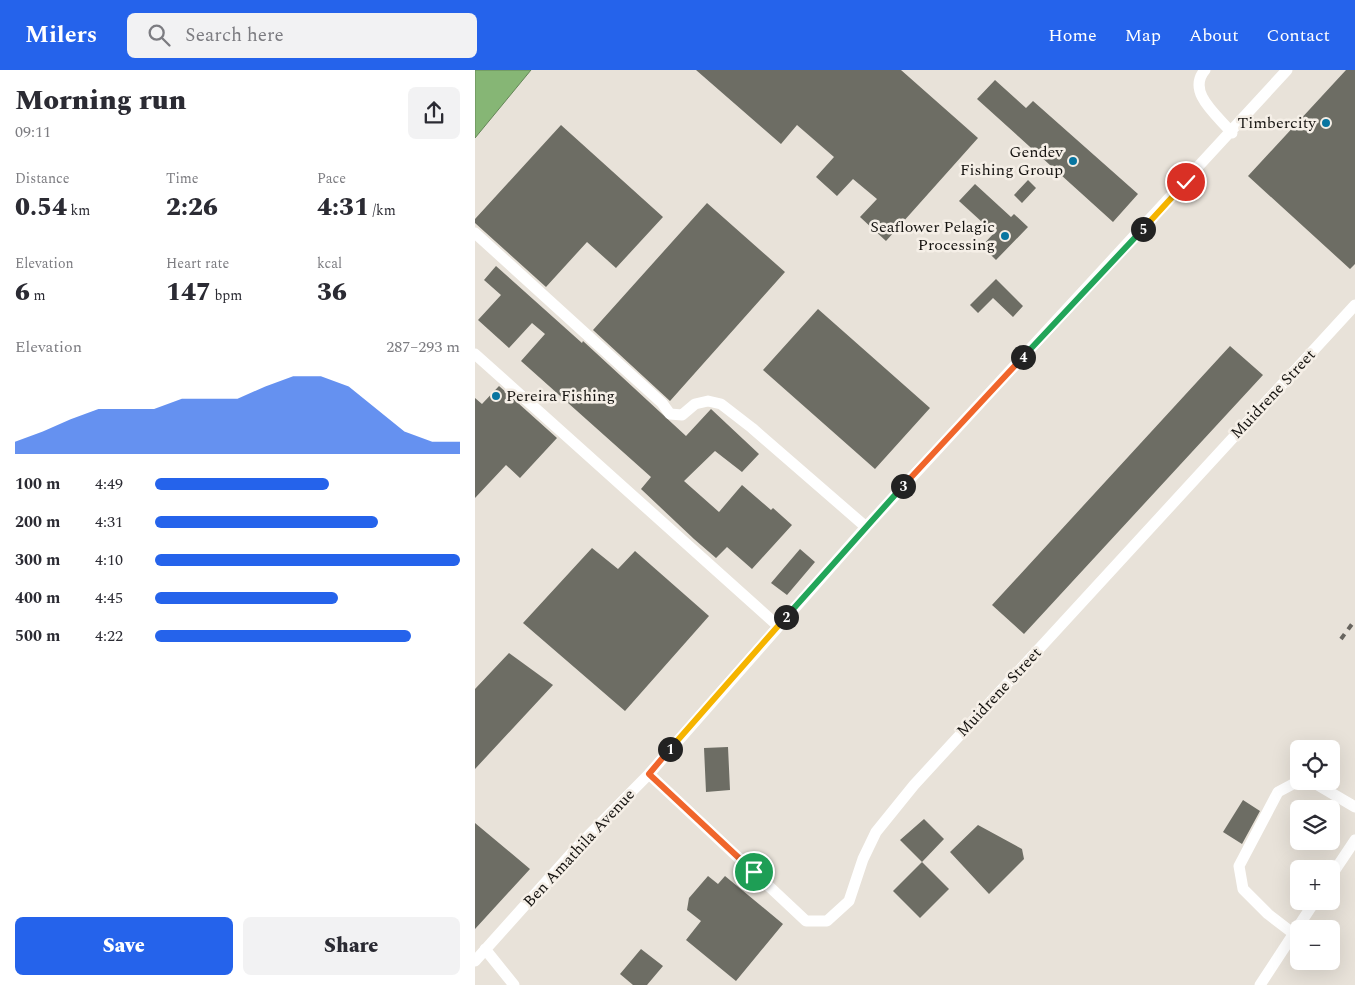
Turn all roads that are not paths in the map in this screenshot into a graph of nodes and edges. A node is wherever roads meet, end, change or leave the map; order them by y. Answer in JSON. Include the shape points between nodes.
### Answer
{"nodes":[{"id":1,"x":1205,"y":70,"type":"edge"},
{"id":2,"x":1287,"y":70,"type":"edge"},
{"id":3,"x":1231,"y":133,"type":"junction"},
{"id":4,"x":475,"y":233,"type":"edge"},
{"id":5,"x":1355,"y":305,"type":"edge"},
{"id":6,"x":475,"y":354,"type":"edge"},
{"id":7,"x":865,"y":527,"type":"junction"},
{"id":8,"x":778,"y":626,"type":"junction"},
{"id":9,"x":649,"y":774,"type":"junction"},
{"id":10,"x":1290,"y":786,"type":"edge"},
{"id":11,"x":1326,"y":790,"type":"edge"},
{"id":12,"x":1355,"y":807,"type":"edge"},
{"id":13,"x":1355,"y":840,"type":"edge"},
{"id":14,"x":1340,"y":862,"type":"edge"},
{"id":15,"x":1290,"y":931,"type":"edge"},
{"id":16,"x":1290,"y":940,"type":"edge"},
{"id":17,"x":485,"y":949,"type":"junction"},
{"id":18,"x":475,"y":961,"type":"edge"},
{"id":19,"x":514,"y":985,"type":"edge"},
{"id":20,"x":1260,"y":985,"type":"edge"}],
"edges":[{"from":1,"to":3,"type":"street","via":[[1198,78],[1200,95]]},
{"from":2,"to":3,"type":"street","name":"Ben Amathila Avenue"},
{"from":3,"to":7,"type":"street","name":"Ben Amathila Avenue"},
{"from":4,"to":7,"type":"street","via":[[662,403],[670,414],[682,415],[695,404],[709,401],[721,404]]},
{"from":5,"to":9,"type":"street","name":"Muidrene Street","via":[[914,785],[876,832],[849,900],[827,921],[806,921]]},
{"from":6,"to":8,"type":"street"},
{"from":7,"to":8,"type":"street","name":"Ben Amathila Avenue"},
{"from":8,"to":9,"type":"street","name":"Ben Amathila Avenue"},
{"from":9,"to":17,"type":"street","name":"Ben Amathila Avenue","via":[[579,845]]},
{"from":10,"to":15,"type":"street","via":[[1278,792],[1239,866],[1243,889]]},
{"from":11,"to":12,"type":"street"},
{"from":13,"to":14,"type":"street"},
{"from":16,"to":20,"type":"street"},
{"from":17,"to":18,"type":"street","name":"Ben Amathila Avenue"},
{"from":17,"to":19,"type":"street"}]}
